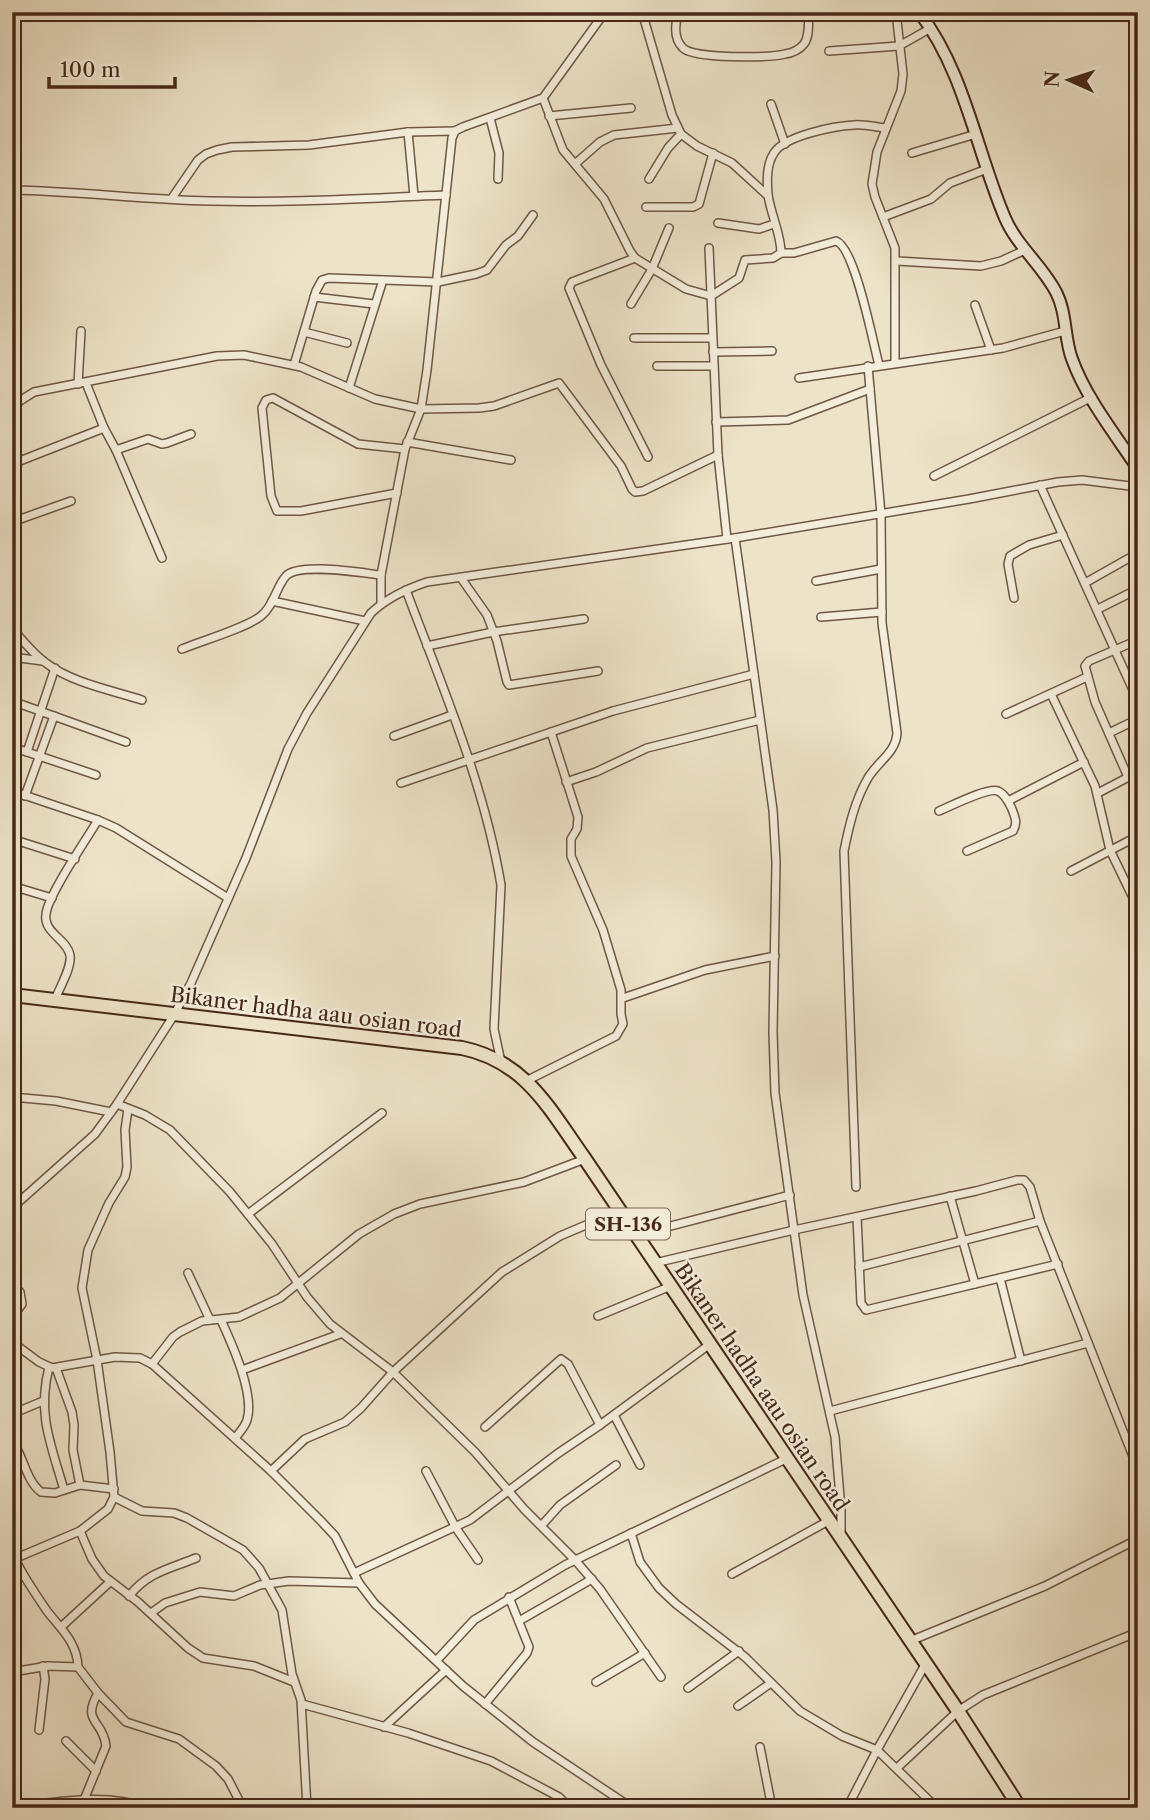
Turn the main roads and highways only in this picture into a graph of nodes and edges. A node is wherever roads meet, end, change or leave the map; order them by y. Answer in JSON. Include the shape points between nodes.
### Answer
{"nodes":[{"id":1,"x":12,"y":995,"type":"edge"},
{"id":2,"x":1020,"y":1808,"type":"edge"}],
"edges":[{"from":1,"to":2,"type":"main road","name":"Bikaner hadha aau osian road","number":"SH-136","via":[[462,1048],[486,1053],[526,1081],[585,1159]]}]}
